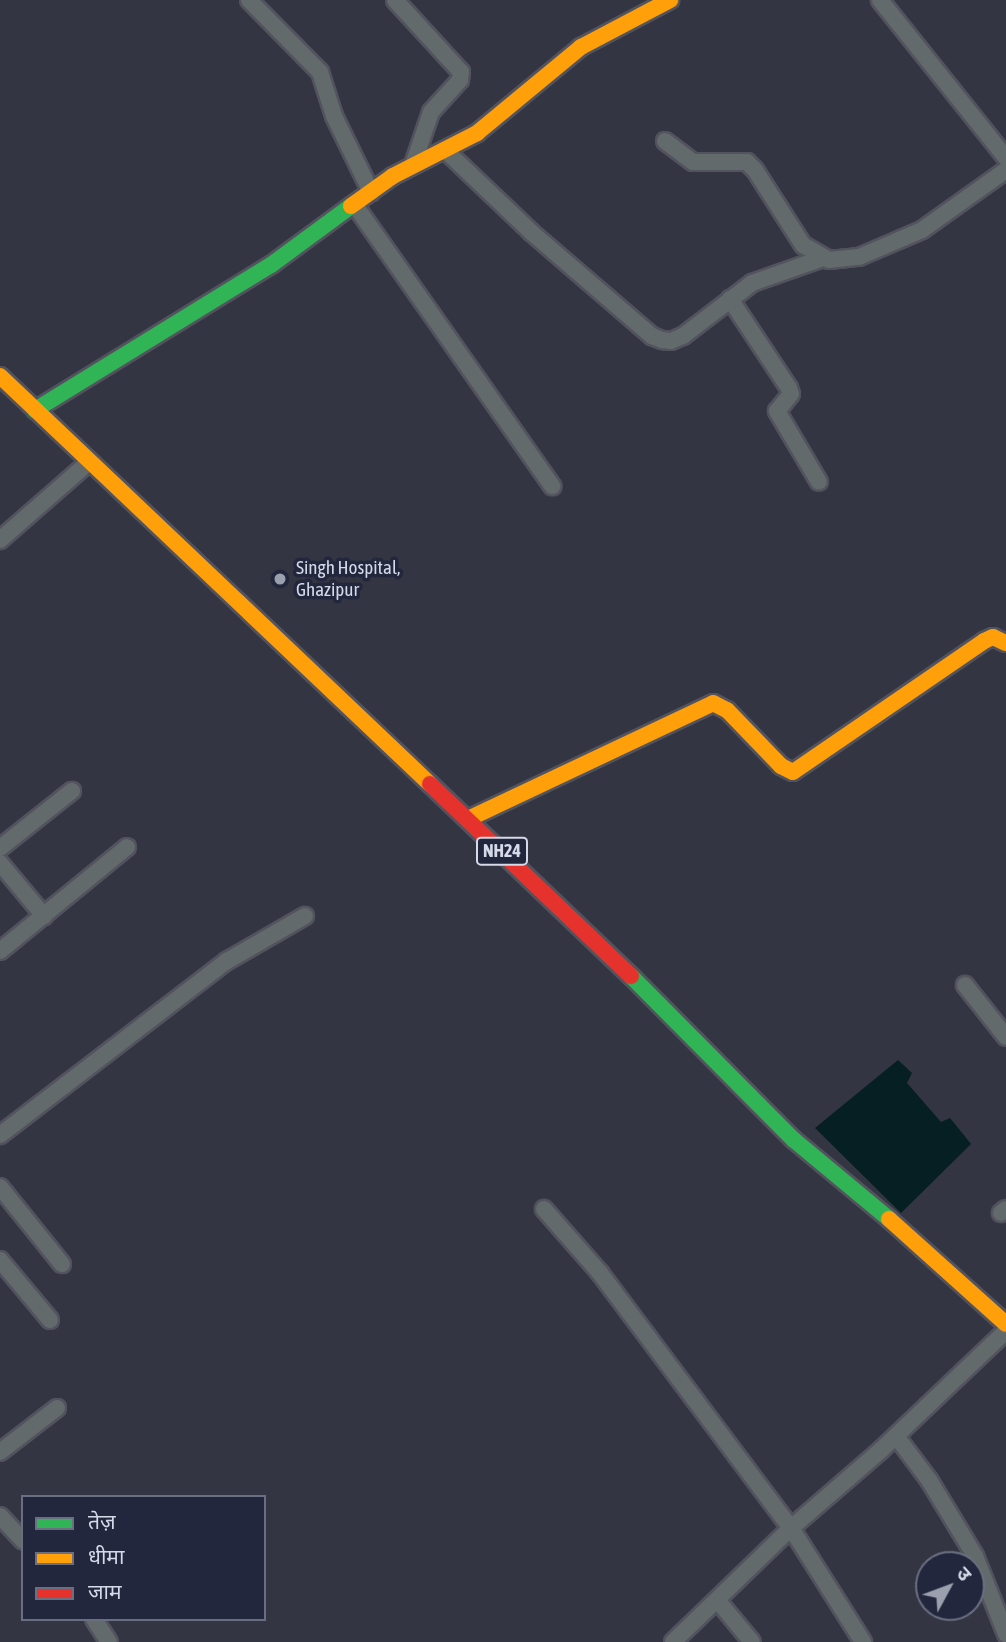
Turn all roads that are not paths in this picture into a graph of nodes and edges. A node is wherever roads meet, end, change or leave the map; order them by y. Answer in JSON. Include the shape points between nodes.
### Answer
{"nodes":[{"id":1,"x":249,"y":0,"type":"edge"},
{"id":2,"x":395,"y":0,"type":"edge"},
{"id":3,"x":670,"y":0,"type":"edge"},
{"id":4,"x":880,"y":0,"type":"edge"},
{"id":5,"x":666,"y":141,"type":"dead end"},
{"id":6,"x":445,"y":150,"type":"junction"},
{"id":7,"x":1006,"y":158,"type":"edge"},
{"id":8,"x":413,"y":165,"type":"junction"},
{"id":9,"x":1006,"y":170,"type":"edge"},
{"id":10,"x":371,"y":192,"type":"junction"},
{"id":11,"x":354,"y":204,"type":"junction"},
{"id":12,"x":823,"y":258,"type":"junction"},
{"id":13,"x":730,"y":299,"type":"junction"},
{"id":14,"x":0,"y":376,"type":"edge"},
{"id":15,"x":35,"y":410,"type":"junction"},
{"id":16,"x":89,"y":462,"type":"junction"},
{"id":17,"x":820,"y":482,"type":"dead end"},
{"id":18,"x":552,"y":486,"type":"dead end"},
{"id":19,"x":0,"y":540,"type":"edge"},
{"id":20,"x":1006,"y":643,"type":"edge"},
{"id":21,"x":72,"y":791,"type":"dead end"},
{"id":22,"x":468,"y":819,"type":"junction"},
{"id":23,"x":127,"y":847,"type":"dead end"},
{"id":24,"x":0,"y":848,"type":"edge"},
{"id":25,"x":0,"y":863,"type":"edge"},
{"id":26,"x":44,"y":916,"type":"junction"},
{"id":27,"x":305,"y":916,"type":"dead end"},
{"id":28,"x":0,"y":951,"type":"edge"},
{"id":29,"x":965,"y":985,"type":"dead end"},
{"id":30,"x":1006,"y":1037,"type":"edge"},
{"id":31,"x":0,"y":1135,"type":"edge"},
{"id":32,"x":0,"y":1187,"type":"edge"},
{"id":33,"x":544,"y":1209,"type":"dead end"},
{"id":34,"x":0,"y":1261,"type":"edge"},
{"id":35,"x":62,"y":1264,"type":"dead end"},
{"id":36,"x":50,"y":1320,"type":"dead end"},
{"id":37,"x":1006,"y":1324,"type":"edge"},
{"id":38,"x":1006,"y":1331,"type":"edge"},
{"id":39,"x":57,"y":1408,"type":"dead end"},
{"id":40,"x":896,"y":1436,"type":"junction"},
{"id":41,"x":0,"y":1452,"type":"edge"},
{"id":42,"x":0,"y":1516,"type":"edge"},
{"id":43,"x":791,"y":1528,"type":"junction"},
{"id":44,"x":21,"y":1539,"type":"edge"},
{"id":45,"x":718,"y":1601,"type":"junction"},
{"id":46,"x":95,"y":1621,"type":"edge"},
{"id":47,"x":1006,"y":1634,"type":"edge"},
{"id":48,"x":109,"y":1642,"type":"edge"},
{"id":49,"x":673,"y":1642,"type":"edge"},
{"id":50,"x":752,"y":1642,"type":"edge"},
{"id":51,"x":863,"y":1642,"type":"edge"}],
"edges":[{"from":1,"to":10,"type":"street","via":[[320,72],[334,116]]},
{"from":2,"to":8,"type":"street","via":[[461,72],[460,80],[431,112]]},
{"from":3,"to":6,"type":"main road","via":[[581,47],[477,133]]},
{"from":4,"to":7,"type":"street"},
{"from":5,"to":12,"type":"street","via":[[692,162],[747,162],[803,245]]},
{"from":6,"to":8,"type":"main road"},
{"from":6,"to":13,"type":"street","via":[[531,232],[652,336],[671,341],[683,336]]},
{"from":8,"to":10,"type":"main road"},
{"from":9,"to":12,"type":"street","via":[[922,230],[859,257],[844,261]]},
{"from":10,"to":11,"type":"main road"},
{"from":11,"to":15,"type":"main road","via":[[271,265]]},
{"from":11,"to":18,"type":"street"},
{"from":12,"to":13,"type":"street","via":[[752,283]]},
{"from":13,"to":17,"type":"street","via":[[789,388],[791,394],[777,411]]},
{"from":14,"to":15,"type":"main road","number":"NH24"},
{"from":15,"to":16,"type":"main road","number":"NH24"},
{"from":16,"to":19,"type":"street"},
{"from":16,"to":22,"type":"main road","number":"NH24"},
{"from":20,"to":22,"type":"main road","via":[[993,637],[984,640],[793,772],[781,766],[727,710],[713,703]]},
{"from":21,"to":24,"type":"street"},
{"from":22,"to":37,"type":"main road","number":"NH24","via":[[794,1140]]},
{"from":23,"to":26,"type":"street"},
{"from":25,"to":26,"type":"street"},
{"from":26,"to":28,"type":"street"},
{"from":27,"to":31,"type":"street","via":[[227,961]]},
{"from":29,"to":30,"type":"street"},
{"from":32,"to":35,"type":"street"},
{"from":33,"to":43,"type":"street","via":[[600,1273]]},
{"from":34,"to":36,"type":"street"},
{"from":38,"to":40,"type":"street"},
{"from":39,"to":41,"type":"street"},
{"from":40,"to":43,"type":"street"},
{"from":40,"to":47,"type":"street","via":[[975,1556]]},
{"from":42,"to":44,"type":"street"},
{"from":43,"to":45,"type":"street"},
{"from":43,"to":51,"type":"street"},
{"from":45,"to":49,"type":"street"},
{"from":45,"to":50,"type":"street"},
{"from":46,"to":48,"type":"street"}]}
